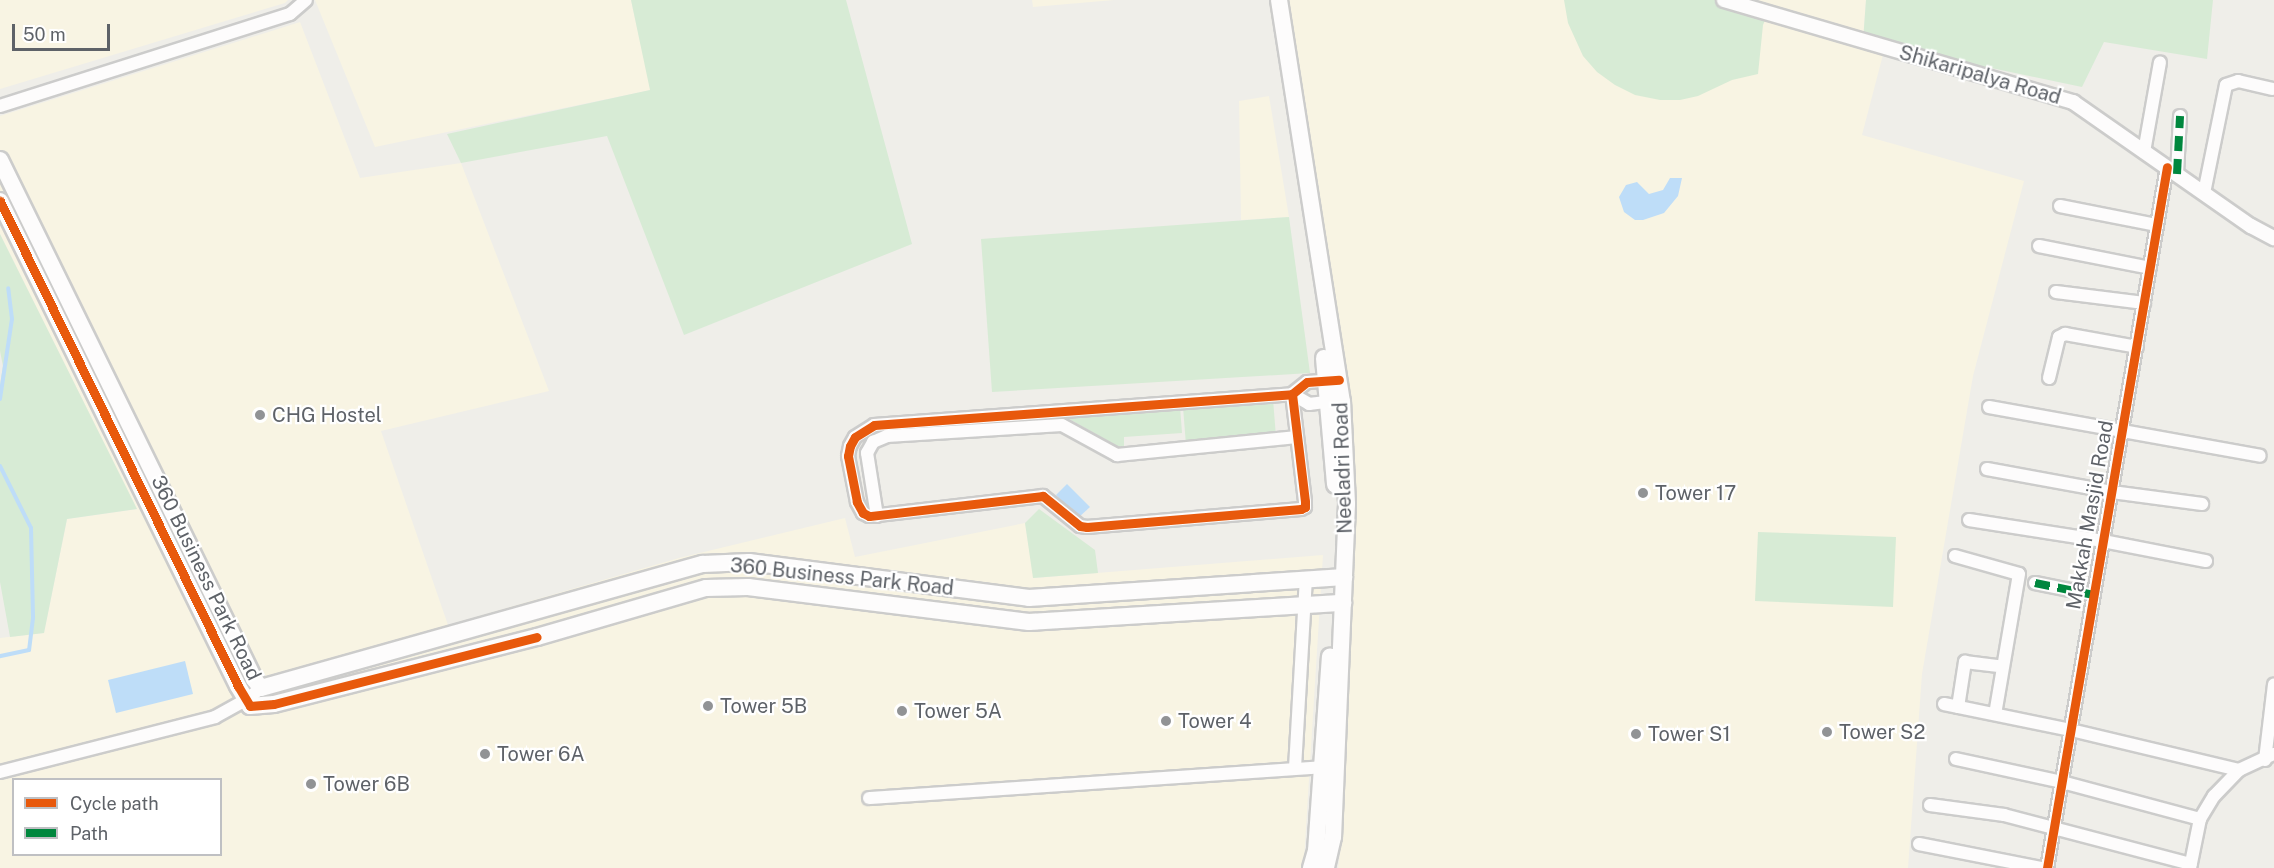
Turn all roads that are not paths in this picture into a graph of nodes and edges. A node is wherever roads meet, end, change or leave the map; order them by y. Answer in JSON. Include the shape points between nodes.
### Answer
{"nodes":[{"id":1,"x":306,"y":0,"type":"edge"},
{"id":2,"x":1270,"y":0,"type":"edge"},
{"id":3,"x":1279,"y":0,"type":"edge"},
{"id":4,"x":1724,"y":0,"type":"edge"},
{"id":5,"x":2160,"y":62,"type":"dead end"},
{"id":6,"x":2272,"y":89,"type":"dead end"},
{"id":7,"x":0,"y":106,"type":"edge"},
{"id":8,"x":2180,"y":116,"type":"dead end"},
{"id":9,"x":2144,"y":152,"type":"junction"},
{"id":10,"x":0,"y":160,"type":"edge"},
{"id":11,"x":2172,"y":171,"type":"junction"},
{"id":12,"x":2204,"y":193,"type":"junction"},
{"id":13,"x":0,"y":201,"type":"edge"},
{"id":14,"x":2060,"y":206,"type":"dead end"},
{"id":15,"x":2157,"y":225,"type":"junction"},
{"id":16,"x":2274,"y":238,"type":"edge"},
{"id":17,"x":2039,"y":246,"type":"dead end"},
{"id":18,"x":2150,"y":268,"type":"junction"},
{"id":19,"x":2056,"y":292,"type":"dead end"},
{"id":20,"x":2144,"y":303,"type":"junction"},
{"id":21,"x":2137,"y":347,"type":"junction"},
{"id":22,"x":2049,"y":378,"type":"dead end"},
{"id":23,"x":1333,"y":380,"type":"junction"},
{"id":24,"x":1292,"y":394,"type":"junction"},
{"id":25,"x":1336,"y":401,"type":"junction"},
{"id":26,"x":1989,"y":407,"type":"dead end"},
{"id":27,"x":2122,"y":430,"type":"junction"},
{"id":28,"x":1298,"y":437,"type":"junction"},
{"id":29,"x":2259,"y":456,"type":"dead end"},
{"id":30,"x":1987,"y":469,"type":"dead end"},
{"id":31,"x":2112,"y":492,"type":"junction"},
{"id":32,"x":2202,"y":504,"type":"dead end"},
{"id":33,"x":877,"y":516,"type":"junction"},
{"id":34,"x":1969,"y":520,"type":"dead end"},
{"id":35,"x":2103,"y":541,"type":"junction"},
{"id":36,"x":1955,"y":556,"type":"dead end"},
{"id":37,"x":2206,"y":561,"type":"dead end"},
{"id":38,"x":1339,"y":577,"type":"junction"},
{"id":39,"x":1306,"y":579,"type":"junction"},
{"id":40,"x":2035,"y":583,"type":"dead end"},
{"id":41,"x":2094,"y":595,"type":"junction"},
{"id":42,"x":1338,"y":603,"type":"junction"},
{"id":43,"x":1305,"y":605,"type":"junction"},
{"id":44,"x":2003,"y":667,"type":"junction"},
{"id":45,"x":2274,"y":685,"type":"edge"},
{"id":46,"x":261,"y":688,"type":"junction"},
{"id":47,"x":246,"y":700,"type":"junction"},
{"id":48,"x":1944,"y":704,"type":"dead end"},
{"id":49,"x":1958,"y":707,"type":"junction"},
{"id":50,"x":1995,"y":714,"type":"junction"},
{"id":51,"x":2071,"y":730,"type":"junction"},
{"id":52,"x":2270,"y":757,"type":"edge"},
{"id":53,"x":1956,"y":759,"type":"dead end"},
{"id":54,"x":1323,"y":767,"type":"junction"},
{"id":55,"x":1295,"y":768,"type":"junction"},
{"id":56,"x":2239,"y":770,"type":"junction"},
{"id":57,"x":0,"y":772,"type":"edge"},
{"id":58,"x":2062,"y":782,"type":"junction"},
{"id":59,"x":869,"y":798,"type":"dead end"},
{"id":60,"x":1930,"y":805,"type":"dead end"},
{"id":61,"x":2200,"y":819,"type":"junction"},
{"id":62,"x":2054,"y":828,"type":"junction"},
{"id":63,"x":1919,"y":844,"type":"dead end"},
{"id":64,"x":2190,"y":866,"type":"edge"},
{"id":65,"x":1311,"y":868,"type":"edge"},
{"id":66,"x":1326,"y":868,"type":"edge"},
{"id":67,"x":2041,"y":868,"type":"edge"},
{"id":68,"x":2047,"y":868,"type":"edge"}],
"edges":[{"from":1,"to":7,"type":"street","via":[[290,14]]},
{"from":2,"to":23,"type":"main road","name":"Neeladri Road"},
{"from":3,"to":23,"type":"main road","name":"Neeladri Road"},
{"from":4,"to":9,"type":"street","name":"Shikaripalya Road","via":[[2073,102]]},
{"from":5,"to":9,"type":"street"},
{"from":6,"to":12,"type":"street","via":[[2238,81],[2226,85]]},
{"from":8,"to":11,"type":"street","name":"Makkah Masjid Road"},
{"from":9,"to":11,"type":"street","name":"Shikaripalya Road"},
{"from":10,"to":46,"type":"main road","name":"360 Business Park Road"},
{"from":11,"to":12,"type":"street","name":"Shikaripalya Road"},
{"from":11,"to":15,"type":"street","name":"Makkah Masjid Road"},
{"from":12,"to":16,"type":"street","name":"Shikaripalya Road"},
{"from":13,"to":47,"type":"main road","name":"360 Business Park Road"},
{"from":14,"to":15,"type":"street"},
{"from":15,"to":18,"type":"street","name":"Makkah Masjid Road"},
{"from":17,"to":18,"type":"street"},
{"from":18,"to":20,"type":"street","name":"Makkah Masjid Road"},
{"from":19,"to":20,"type":"street"},
{"from":20,"to":21,"type":"street","name":"Makkah Masjid Road"},
{"from":21,"to":22,"type":"street","via":[[2064,334],[2059,337]]},
{"from":21,"to":27,"type":"street","name":"Makkah Masjid Road"},
{"from":23,"to":24,"type":"street","via":[[1307,382]]},
{"from":23,"to":25,"type":"main road","name":"Neeladri Road"},
{"from":24,"to":25,"type":"street","via":[[1309,404]]},
{"from":24,"to":28,"type":"street"},
{"from":24,"to":33,"type":"street","via":[[874,424],[855,438],[848,456],[856,502],[863,513]]},
{"from":25,"to":38,"type":"main road","name":"Neeladri Road"},
{"from":26,"to":27,"type":"street"},
{"from":27,"to":29,"type":"street"},
{"from":27,"to":31,"type":"street","name":"Makkah Masjid Road"},
{"from":28,"to":33,"type":"street","via":[[1305,502],[1301,509],[1087,527],[1080,526],[1049,499],[1035,495]]},
{"from":28,"to":33,"type":"street","via":[[1117,455],[1062,425],[887,436],[873,442],[867,453]]},
{"from":30,"to":31,"type":"street"},
{"from":31,"to":32,"type":"street"},
{"from":31,"to":35,"type":"street","name":"Makkah Masjid Road"},
{"from":34,"to":35,"type":"street"},
{"from":35,"to":37,"type":"street"},
{"from":35,"to":41,"type":"street","name":"Makkah Masjid Road"},
{"from":36,"to":44,"type":"street","via":[[2019,574]]},
{"from":38,"to":39,"type":"main road","name":"360 Business Park Road"},
{"from":38,"to":42,"type":"main road","name":"Neeladri Road"},
{"from":39,"to":43,"type":"street"},
{"from":39,"to":46,"type":"main road","name":"360 Business Park Road","via":[[1029,598],[749,562],[703,564]]},
{"from":40,"to":41,"type":"street"},
{"from":41,"to":51,"type":"street","name":"Makkah Masjid Road"},
{"from":42,"to":43,"type":"main road","name":"360 Business Park Road"},
{"from":42,"to":54,"type":"main road","name":"Neeladri Road"},
{"from":42,"to":66,"type":"main road","name":"Neeladri Road","via":[[1333,837]]},
{"from":43,"to":47,"type":"main road","name":"360 Business Park Road","via":[[1029,622],[748,586],[706,588],[537,637],[274,704],[254,706]]},
{"from":43,"to":55,"type":"street"},
{"from":44,"to":49,"type":"street","via":[[1965,662]]},
{"from":44,"to":50,"type":"street"},
{"from":45,"to":52,"type":"street"},
{"from":46,"to":47,"type":"street"},
{"from":47,"to":57,"type":"street","via":[[215,717]]},
{"from":48,"to":49,"type":"street"},
{"from":49,"to":50,"type":"street"},
{"from":50,"to":51,"type":"street"},
{"from":51,"to":56,"type":"street"},
{"from":51,"to":58,"type":"street","name":"Makkah Masjid Road"},
{"from":52,"to":56,"type":"street"},
{"from":53,"to":58,"type":"street"},
{"from":54,"to":55,"type":"street"},
{"from":54,"to":65,"type":"main road","name":"Neeladri Road"},
{"from":55,"to":59,"type":"street"},
{"from":56,"to":61,"type":"street","via":[[2214,796]]},
{"from":58,"to":61,"type":"street"},
{"from":58,"to":62,"type":"street","name":"Makkah Masjid Road"},
{"from":60,"to":62,"type":"street","via":[[2004,815]]},
{"from":61,"to":64,"type":"street"},
{"from":62,"to":64,"type":"street"},
{"from":62,"to":68,"type":"street","name":"Makkah Masjid Road"},
{"from":63,"to":67,"type":"street"}]}
